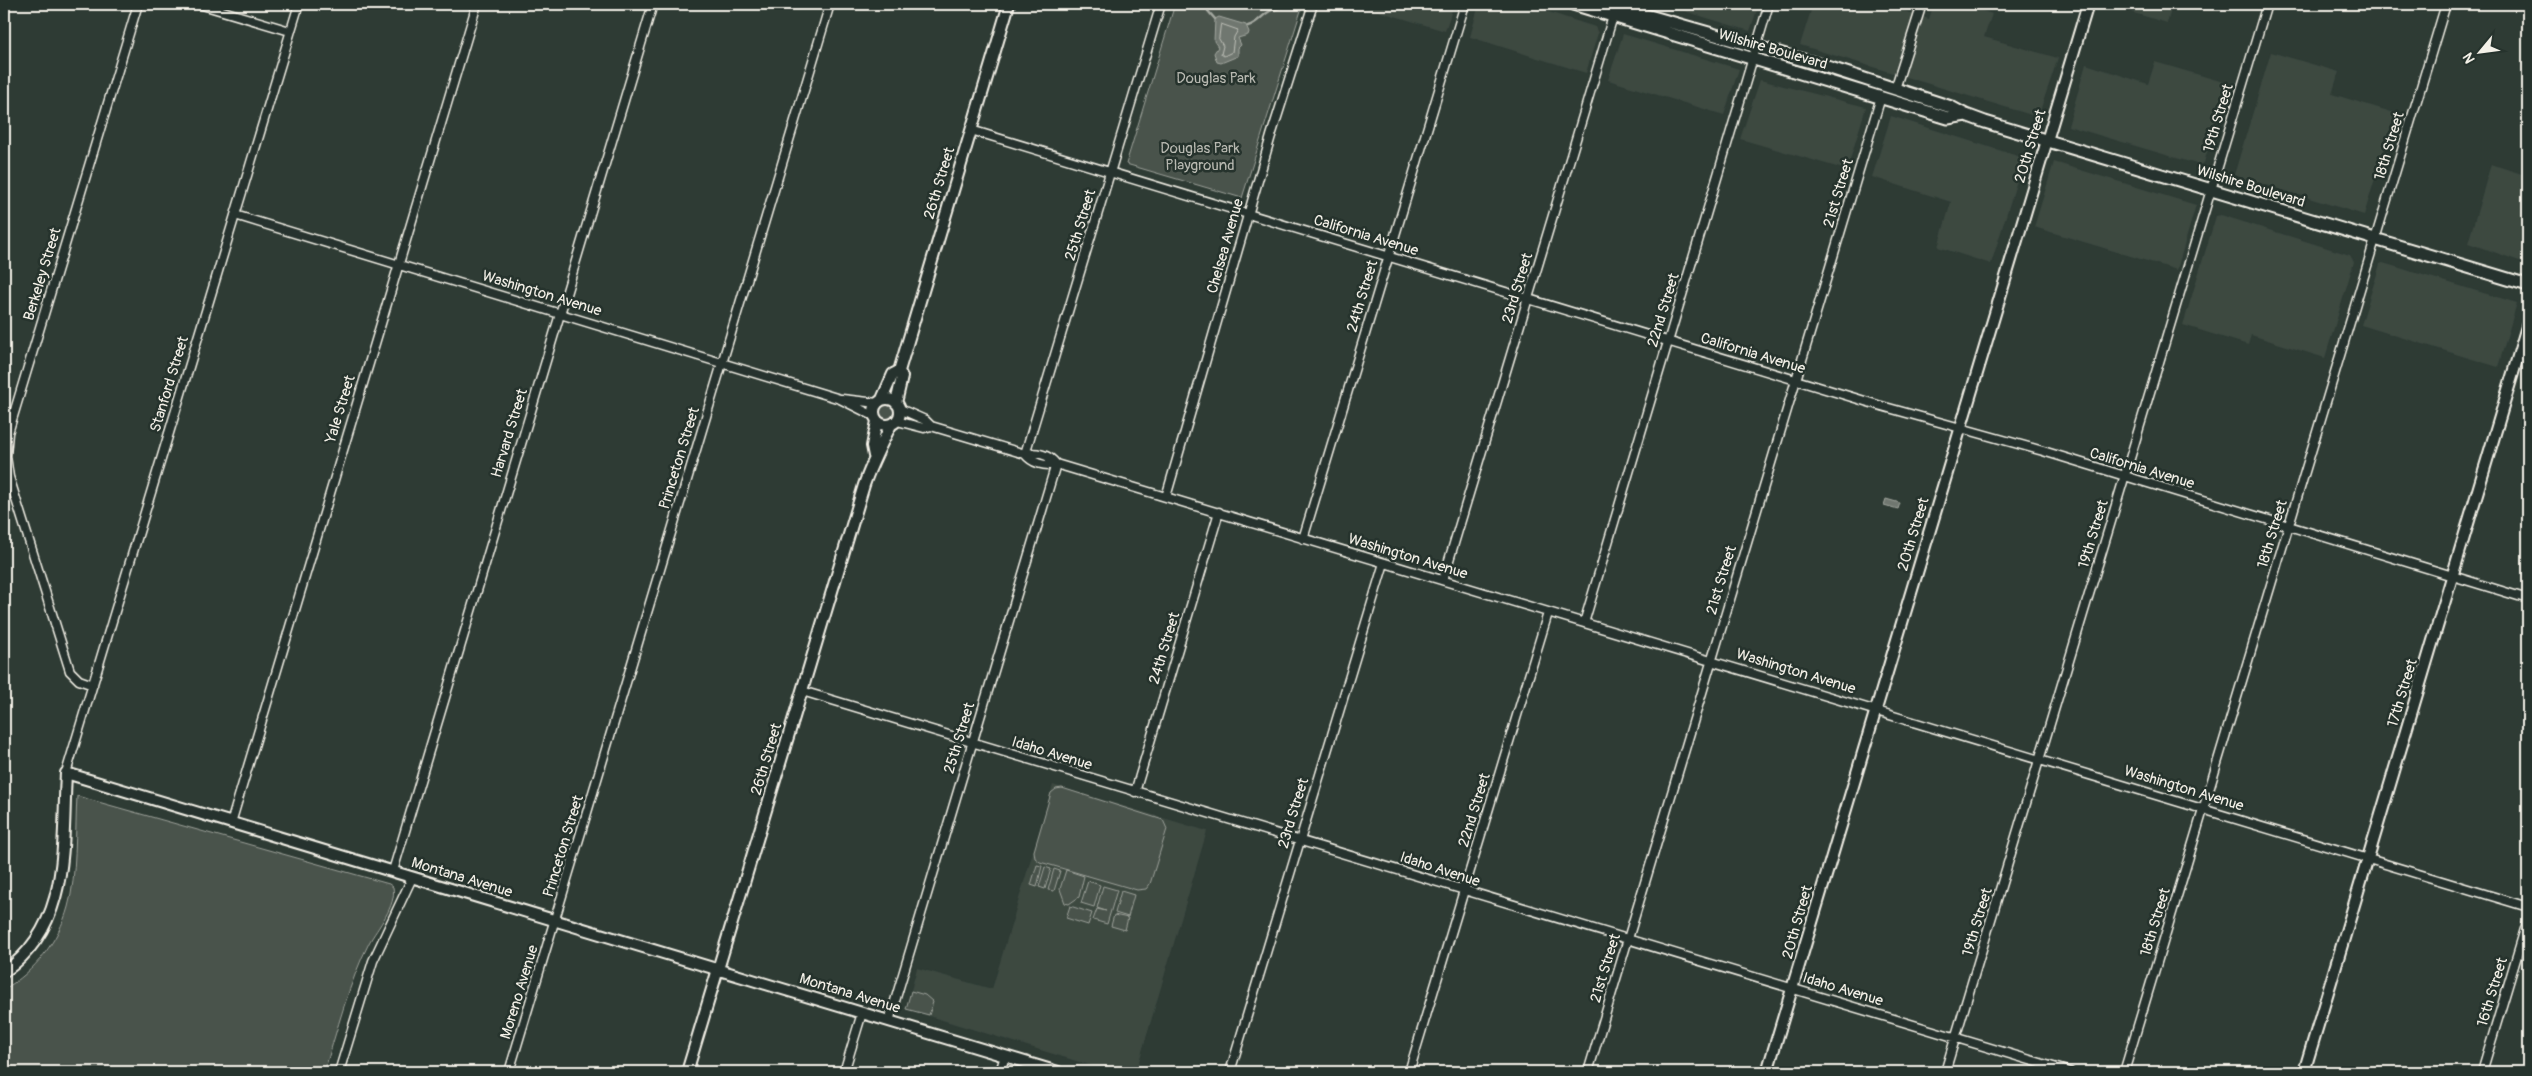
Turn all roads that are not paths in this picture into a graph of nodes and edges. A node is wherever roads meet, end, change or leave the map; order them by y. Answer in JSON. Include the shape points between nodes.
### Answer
{"nodes":[{"id":1,"x":138,"y":4,"type":"edge"},
{"id":2,"x":199,"y":4,"type":"edge"},
{"id":3,"x":298,"y":4,"type":"edge"},
{"id":4,"x":477,"y":4,"type":"edge"},
{"id":5,"x":653,"y":4,"type":"edge"},
{"id":6,"x":830,"y":4,"type":"edge"},
{"id":7,"x":1009,"y":4,"type":"edge"},
{"id":8,"x":1160,"y":4,"type":"edge"},
{"id":9,"x":1313,"y":4,"type":"edge"},
{"id":10,"x":1465,"y":4,"type":"edge"},
{"id":11,"x":1573,"y":4,"type":"edge"},
{"id":12,"x":1769,"y":4,"type":"edge"},
{"id":13,"x":1922,"y":4,"type":"edge"},
{"id":14,"x":2088,"y":4,"type":"edge"},
{"id":15,"x":2267,"y":4,"type":"edge"},
{"id":16,"x":2446,"y":4,"type":"edge"},
{"id":17,"x":1613,"y":8,"type":"edge"},
{"id":18,"x":290,"y":30,"type":"junction"},
{"id":19,"x":1756,"y":48,"type":"junction"},
{"id":20,"x":1752,"y":60,"type":"junction"},
{"id":21,"x":1901,"y":91,"type":"junction"},
{"id":22,"x":1881,"y":97,"type":"junction"},
{"id":23,"x":1966,"y":115,"type":"junction"},
{"id":24,"x":971,"y":130,"type":"junction"},
{"id":25,"x":2047,"y":141,"type":"junction"},
{"id":26,"x":1111,"y":172,"type":"junction"},
{"id":27,"x":2211,"y":190,"type":"junction"},
{"id":28,"x":1249,"y":214,"type":"junction"},
{"id":29,"x":235,"y":215,"type":"junction"},
{"id":30,"x":2375,"y":239,"type":"junction"},
{"id":31,"x":1389,"y":256,"type":"junction"},
{"id":32,"x":398,"y":264,"type":"junction"},
{"id":33,"x":2528,"y":285,"type":"edge"},
{"id":34,"x":1528,"y":298,"type":"junction"},
{"id":35,"x":560,"y":313,"type":"junction"},
{"id":36,"x":2528,"y":323,"type":"edge"},
{"id":37,"x":1668,"y":341,"type":"junction"},
{"id":38,"x":722,"y":362,"type":"junction"},
{"id":39,"x":899,"y":371,"type":"junction"},
{"id":40,"x":1796,"y":380,"type":"junction"},
{"id":41,"x":840,"y":399,"type":"junction"},
{"id":42,"x":880,"y":401,"type":"junction"},
{"id":43,"x":898,"y":406,"type":"junction"},
{"id":44,"x":876,"y":419,"type":"junction"},
{"id":45,"x":894,"y":423,"type":"junction"},
{"id":46,"x":931,"y":426,"type":"junction"},
{"id":47,"x":1961,"y":430,"type":"junction"},
{"id":48,"x":1024,"y":454,"type":"junction"},
{"id":49,"x":874,"y":456,"type":"junction"},
{"id":50,"x":1056,"y":464,"type":"junction"},
{"id":51,"x":2125,"y":477,"type":"junction"},
{"id":52,"x":1166,"y":497,"type":"junction"},
{"id":53,"x":1220,"y":512,"type":"junction"},
{"id":54,"x":2289,"y":527,"type":"junction"},
{"id":55,"x":1303,"y":538,"type":"junction"},
{"id":56,"x":1384,"y":563,"type":"junction"},
{"id":57,"x":2453,"y":577,"type":"junction"},
{"id":58,"x":1443,"y":580,"type":"junction"},
{"id":59,"x":2528,"y":598,"type":"edge"},
{"id":60,"x":1548,"y":613,"type":"junction"},
{"id":61,"x":1584,"y":623,"type":"junction"},
{"id":62,"x":1711,"y":660,"type":"junction"},
{"id":63,"x":93,"y":685,"type":"junction"},
{"id":64,"x":802,"y":691,"type":"junction"},
{"id":65,"x":1875,"y":710,"type":"junction"},
{"id":66,"x":972,"y":742,"type":"junction"},
{"id":67,"x":2040,"y":759,"type":"junction"},
{"id":68,"x":66,"y":773,"type":"junction"},
{"id":69,"x":1135,"y":792,"type":"junction"},
{"id":70,"x":2203,"y":808,"type":"junction"},
{"id":71,"x":231,"y":823,"type":"junction"},
{"id":72,"x":1299,"y":841,"type":"junction"},
{"id":73,"x":2368,"y":858,"type":"junction"},
{"id":74,"x":393,"y":871,"type":"junction"},
{"id":75,"x":412,"y":878,"type":"junction"},
{"id":76,"x":1464,"y":891,"type":"junction"},
{"id":77,"x":2528,"y":907,"type":"edge"},
{"id":78,"x":2528,"y":919,"type":"edge"},
{"id":79,"x":555,"y":920,"type":"junction"},
{"id":80,"x":1628,"y":940,"type":"junction"},
{"id":81,"x":718,"y":969,"type":"junction"},
{"id":82,"x":4,"y":970,"type":"edge"},
{"id":83,"x":1794,"y":988,"type":"junction"},
{"id":84,"x":862,"y":1013,"type":"junction"},
{"id":85,"x":889,"y":1021,"type":"junction"},
{"id":86,"x":1955,"y":1039,"type":"junction"},
{"id":87,"x":1005,"y":1056,"type":"junction"},
{"id":88,"x":339,"y":1072,"type":"edge"},
{"id":89,"x":509,"y":1072,"type":"edge"},
{"id":90,"x":687,"y":1072,"type":"edge"},
{"id":91,"x":844,"y":1072,"type":"edge"},
{"id":92,"x":1000,"y":1072,"type":"edge"},
{"id":93,"x":1058,"y":1072,"type":"edge"},
{"id":94,"x":1230,"y":1072,"type":"edge"},
{"id":95,"x":1409,"y":1072,"type":"edge"},
{"id":96,"x":1588,"y":1072,"type":"edge"},
{"id":97,"x":1767,"y":1072,"type":"edge"},
{"id":98,"x":1945,"y":1072,"type":"edge"},
{"id":99,"x":2070,"y":1072,"type":"edge"},
{"id":100,"x":2124,"y":1072,"type":"edge"},
{"id":101,"x":2304,"y":1072,"type":"edge"},
{"id":102,"x":2482,"y":1072,"type":"edge"}],
"edges":[{"from":1,"to":63,"type":"street","name":"Berkeley Street","via":[[8,433],[7,448],[9,477],[70,671],[79,680]]},
{"from":2,"to":18,"type":"street"},
{"from":3,"to":18,"type":"street","name":"Stanford Street"},
{"from":4,"to":32,"type":"street","name":"Yale Street"},
{"from":5,"to":35,"type":"street","name":"Harvard Street"},
{"from":6,"to":38,"type":"street","name":"Princeton Street"},
{"from":7,"to":24,"type":"street","name":"26th Street"},
{"from":8,"to":26,"type":"street","name":"25th Street"},
{"from":9,"to":28,"type":"street","name":"Chelsea Avenue","via":[[1270,136]]},
{"from":10,"to":31,"type":"street","name":"24th Street"},
{"from":11,"to":17,"type":"main road","name":"Wilshire Boulevard"},
{"from":12,"to":19,"type":"street","name":"22nd Street"},
{"from":13,"to":21,"type":"street"},
{"from":14,"to":25,"type":"street","name":"20th Street"},
{"from":15,"to":27,"type":"street","name":"19th Street"},
{"from":16,"to":30,"type":"street","name":"18th Street"},
{"from":17,"to":19,"type":"main road","name":"Wilshire Boulevard"},
{"from":17,"to":20,"type":"main road","name":"Wilshire Boulevard"},
{"from":17,"to":34,"type":"street","name":"23rd Street"},
{"from":18,"to":29,"type":"street","name":"Stanford Street"},
{"from":19,"to":20,"type":"street","name":"22nd Street"},
{"from":19,"to":21,"type":"main road","name":"Wilshire Boulevard"},
{"from":20,"to":22,"type":"main road","name":"Wilshire Boulevard"},
{"from":20,"to":37,"type":"street","name":"22nd Street"},
{"from":21,"to":22,"type":"main road","via":[[1901,97],[1887,92]]},
{"from":21,"to":23,"type":"main road","name":"Wilshire Boulevard","via":[[1951,106]]},
{"from":22,"to":23,"type":"main road","name":"Wilshire Boulevard","via":[[1948,118]]},
{"from":22,"to":40,"type":"street","name":"21st Street"},
{"from":23,"to":25,"type":"main road","name":"Wilshire Boulevard"},
{"from":24,"to":26,"type":"street","name":"California Avenue"},
{"from":24,"to":39,"type":"street","name":"26th Street"},
{"from":25,"to":27,"type":"main road","name":"Wilshire Boulevard"},
{"from":25,"to":47,"type":"street","name":"20th Street"},
{"from":26,"to":28,"type":"street","name":"California Avenue"},
{"from":26,"to":48,"type":"street","name":"25th Street"},
{"from":27,"to":30,"type":"main road","name":"Wilshire Boulevard"},
{"from":27,"to":51,"type":"street","name":"19th Street"},
{"from":28,"to":31,"type":"street","name":"California Avenue"},
{"from":28,"to":52,"type":"street","name":"Chelsea Avenue"},
{"from":29,"to":32,"type":"street","name":"Washington Avenue"},
{"from":29,"to":63,"type":"street","name":"Stanford Street"},
{"from":30,"to":33,"type":"main road","name":"Wilshire Boulevard"},
{"from":30,"to":54,"type":"street","name":"18th Street"},
{"from":31,"to":34,"type":"street","name":"California Avenue"},
{"from":31,"to":55,"type":"street","name":"24th Street"},
{"from":32,"to":35,"type":"street","name":"Washington Avenue"},
{"from":32,"to":71,"type":"street","name":"Yale Street"},
{"from":34,"to":37,"type":"street","name":"California Avenue"},
{"from":34,"to":58,"type":"street","name":"23rd Street"},
{"from":35,"to":38,"type":"street","name":"Washington Avenue"},
{"from":35,"to":74,"type":"street","name":"Harvard Street"},
{"from":36,"to":57,"type":"street","name":"17th Street"},
{"from":37,"to":40,"type":"street","name":"California Avenue"},
{"from":37,"to":61,"type":"street","name":"22nd Street"},
{"from":38,"to":41,"type":"street","name":"Washington Avenue"},
{"from":38,"to":79,"type":"street","name":"Princeton Street"},
{"from":39,"to":42,"type":"street","name":"26th Street","via":[[893,374]]},
{"from":39,"to":43,"type":"street","name":"26th Street","via":[[902,377]]},
{"from":40,"to":47,"type":"street","name":"California Avenue"},
{"from":40,"to":62,"type":"street","name":"21st Street"},
{"from":41,"to":42,"type":"street","name":"Washington Avenue"},
{"from":41,"to":44,"type":"street","name":"Washington Avenue"},
{"from":42,"to":43,"type":"street","via":[[890,399]]},
{"from":42,"to":44,"type":"street","via":[[874,409]]},
{"from":43,"to":45,"type":"street"},
{"from":43,"to":46,"type":"street","name":"Washington Avenue"},
{"from":44,"to":45,"type":"street","via":[[882,425]]},
{"from":44,"to":49,"type":"street","name":"26th Street","via":[[872,446]]},
{"from":45,"to":46,"type":"street","name":"Washington Avenue","via":[[924,428]]},
{"from":45,"to":49,"type":"street","name":"26th Street"},
{"from":46,"to":48,"type":"street","name":"Washington Avenue"},
{"from":47,"to":51,"type":"street","name":"California Avenue"},
{"from":47,"to":65,"type":"street","name":"20th Street"},
{"from":48,"to":50,"type":"street","name":"Washington Avenue","via":[[1033,452],[1052,458]]},
{"from":49,"to":64,"type":"street","name":"26th Street"},
{"from":50,"to":52,"type":"street","name":"Washington Avenue"},
{"from":50,"to":66,"type":"street","name":"25th Street"},
{"from":51,"to":54,"type":"street","name":"California Avenue"},
{"from":51,"to":67,"type":"street","name":"19th Street"},
{"from":52,"to":53,"type":"street","name":"Washington Avenue"},
{"from":53,"to":55,"type":"street","name":"Washington Avenue"},
{"from":53,"to":69,"type":"street","name":"24th Street"},
{"from":54,"to":57,"type":"street","name":"California Avenue"},
{"from":54,"to":70,"type":"street","name":"18th Street"},
{"from":55,"to":56,"type":"street","name":"Washington Avenue"},
{"from":56,"to":58,"type":"street","name":"Washington Avenue"},
{"from":56,"to":72,"type":"street","name":"23rd Street"},
{"from":57,"to":59,"type":"street","name":"California Avenue"},
{"from":57,"to":73,"type":"street","name":"17th Street"},
{"from":58,"to":60,"type":"street","name":"Washington Avenue"},
{"from":60,"to":61,"type":"street","name":"Washington Avenue"},
{"from":60,"to":76,"type":"street","name":"22nd Street"},
{"from":61,"to":62,"type":"street","name":"Washington Avenue"},
{"from":62,"to":65,"type":"street","name":"Washington Avenue"},
{"from":62,"to":80,"type":"street","name":"21st Street"},
{"from":63,"to":68,"type":"street","name":"Stanford Street"},
{"from":64,"to":66,"type":"street","name":"Idaho Avenue"},
{"from":64,"to":81,"type":"street","name":"26th Street"},
{"from":65,"to":67,"type":"street","name":"Washington Avenue"},
{"from":65,"to":83,"type":"street","name":"20th Street"},
{"from":66,"to":69,"type":"street","name":"Idaho Avenue"},
{"from":66,"to":85,"type":"street","name":"25th Street"},
{"from":67,"to":70,"type":"street","name":"Washington Avenue"},
{"from":67,"to":86,"type":"street","name":"19th Street"},
{"from":68,"to":71,"type":"street","name":"Montana Avenue"},
{"from":68,"to":82,"type":"street","via":[[56,898],[43,931],[25,954]]},
{"from":69,"to":72,"type":"street","name":"Idaho Avenue"},
{"from":70,"to":73,"type":"street","name":"Washington Avenue"},
{"from":70,"to":100,"type":"street","name":"18th Street"},
{"from":71,"to":74,"type":"street","name":"Montana Avenue"},
{"from":72,"to":76,"type":"street","name":"Idaho Avenue"},
{"from":72,"to":94,"type":"street","name":"23rd Street"},
{"from":73,"to":77,"type":"street","name":"Washington Avenue"},
{"from":73,"to":101,"type":"street","name":"17th Street"},
{"from":74,"to":75,"type":"street","name":"Montana Avenue"},
{"from":75,"to":79,"type":"street","name":"Montana Avenue"},
{"from":75,"to":88,"type":"street","via":[[373,961]]},
{"from":76,"to":80,"type":"street","name":"Idaho Avenue"},
{"from":76,"to":95,"type":"street","name":"22nd Street"},
{"from":78,"to":102,"type":"street","name":"16th Street"},
{"from":79,"to":81,"type":"street","name":"Montana Avenue"},
{"from":79,"to":89,"type":"street","name":"Moreno Avenue"},
{"from":80,"to":83,"type":"street","name":"Idaho Avenue"},
{"from":80,"to":96,"type":"street","name":"21st Street"},
{"from":81,"to":84,"type":"street","name":"Montana Avenue"},
{"from":81,"to":90,"type":"street","name":"26th Street"},
{"from":83,"to":86,"type":"street","name":"Idaho Avenue"},
{"from":83,"to":97,"type":"street","name":"20th Street"},
{"from":84,"to":85,"type":"street","name":"Montana Avenue"},
{"from":84,"to":91,"type":"street"},
{"from":85,"to":87,"type":"street","name":"Montana Avenue"},
{"from":86,"to":98,"type":"street","name":"19th Street"},
{"from":86,"to":99,"type":"street","name":"Idaho Avenue"},
{"from":87,"to":92,"type":"street"},
{"from":87,"to":93,"type":"street","name":"Montana Avenue"}]}
